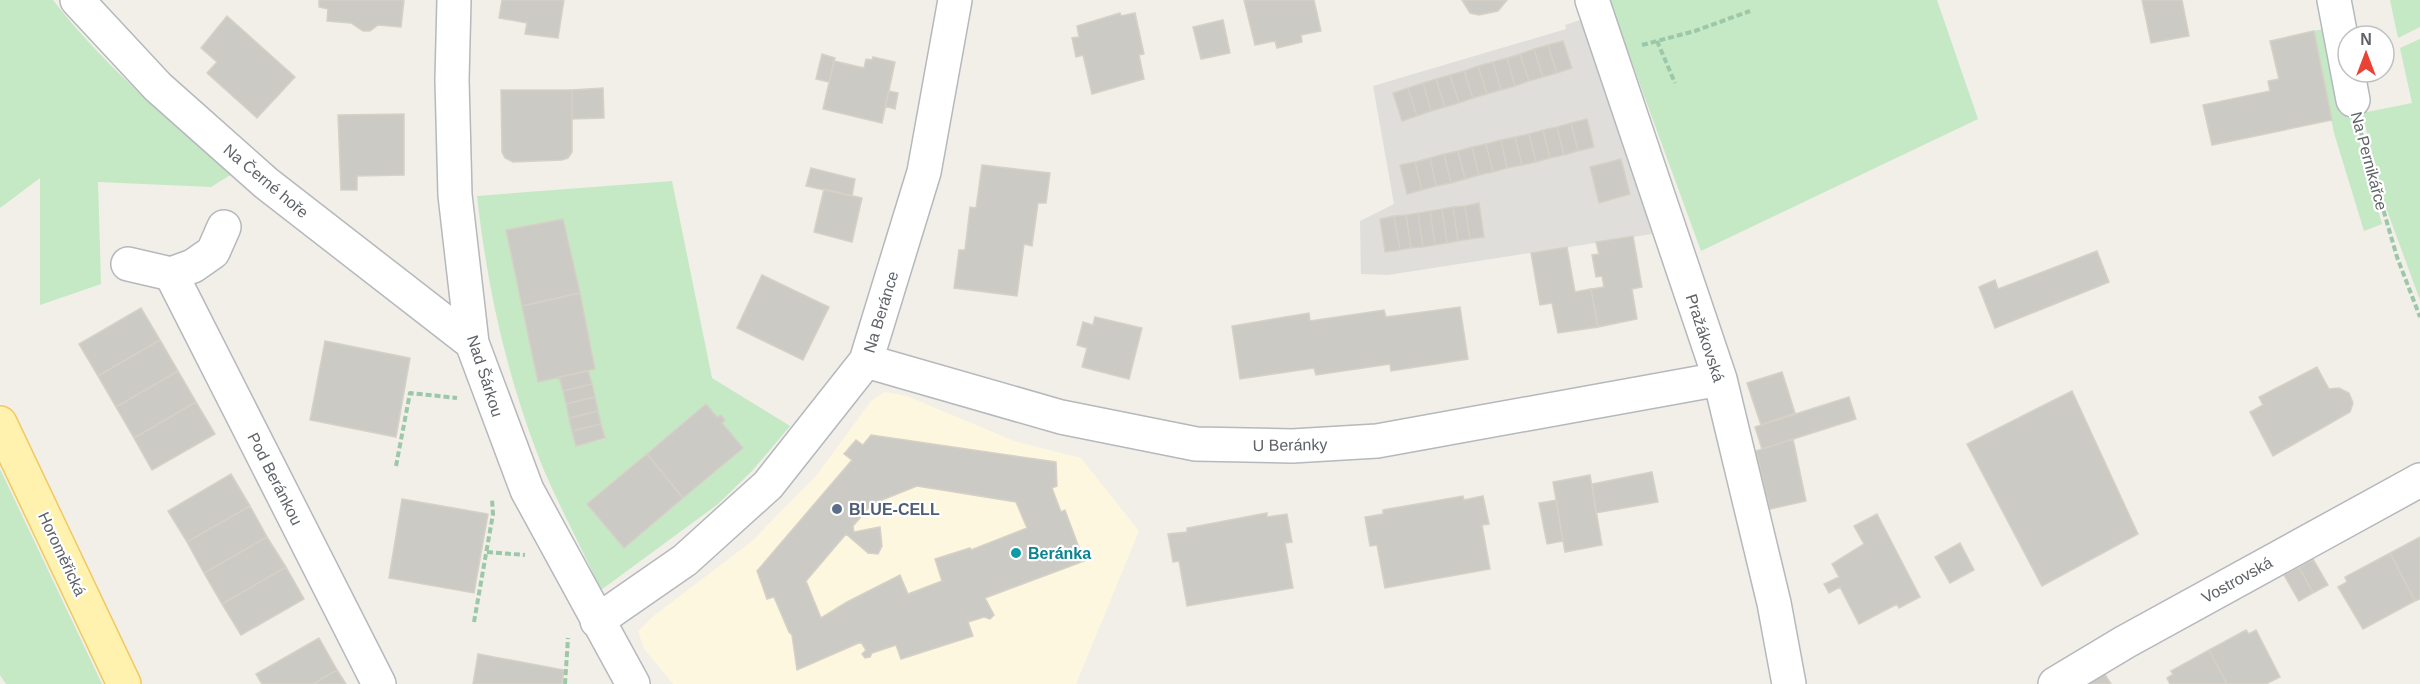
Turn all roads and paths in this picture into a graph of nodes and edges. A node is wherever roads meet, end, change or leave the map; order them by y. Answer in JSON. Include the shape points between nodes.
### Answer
{"nodes":[{"id":1,"x":77,"y":0,"type":"edge"},
{"id":2,"x":454,"y":0,"type":"edge"},
{"id":3,"x":955,"y":0,"type":"edge"},
{"id":4,"x":1592,"y":0,"type":"edge"},
{"id":5,"x":2334,"y":0,"type":"edge"},
{"id":6,"x":1750,"y":11,"type":"dead end"},
{"id":7,"x":1657,"y":41,"type":"junction"},
{"id":8,"x":1610,"y":53,"type":"junction"},
{"id":9,"x":1675,"y":83,"type":"dead end"},
{"id":10,"x":2352,"y":100,"type":"joint"},
{"id":11,"x":224,"y":227,"type":"dead end"},
{"id":12,"x":128,"y":264,"type":"dead end"},
{"id":13,"x":171,"y":273,"type":"junction"},
{"id":14,"x":2420,"y":317,"type":"edge"},
{"id":15,"x":472,"y":343,"type":"junction"},
{"id":16,"x":866,"y":361,"type":"junction"},
{"id":17,"x":1720,"y":379,"type":"junction"},
{"id":18,"x":488,"y":388,"type":"junction"},
{"id":19,"x":0,"y":423,"type":"edge"},
{"id":20,"x":396,"y":466,"type":"dead end"},
{"id":21,"x":2420,"y":480,"type":"edge"},
{"id":22,"x":493,"y":494,"type":"dead end"},
{"id":23,"x":480,"y":558,"type":"dead end"},
{"id":24,"x":486,"y":559,"type":"junction"},
{"id":25,"x":597,"y":621,"type":"junction"},
{"id":26,"x":474,"y":622,"type":"dead end"},
{"id":27,"x":568,"y":638,"type":"dead end"},
{"id":28,"x":124,"y":684,"type":"edge"},
{"id":29,"x":380,"y":684,"type":"edge"},
{"id":30,"x":565,"y":684,"type":"edge"},
{"id":31,"x":633,"y":684,"type":"edge"},
{"id":32,"x":1789,"y":684,"type":"edge"},
{"id":33,"x":2055,"y":684,"type":"edge"}],
"edges":[{"from":1,"to":15,"type":"street","name":"Na Černé hoře","via":[[158,87],[266,183]]},
{"from":2,"to":15,"type":"street","name":"Nad Šárkou","via":[[454,195]]},
{"from":3,"to":16,"type":"street","name":"Na Beránce","via":[[924,172]]},
{"from":4,"to":8,"type":"street","name":"Pražákovská"},
{"from":5,"to":10,"type":"street","name":"Na Pernikářce"},
{"from":6,"to":7,"type":"path","via":[[1695,32]]},
{"from":7,"to":8,"type":"path"},
{"from":7,"to":9,"type":"path"},
{"from":8,"to":17,"type":"street","name":"Pražákovská"},
{"from":10,"to":14,"type":"path","name":"Na Pernikářce","via":[[2387,224]]},
{"from":11,"to":13,"type":"street","via":[[213,252],[193,266]]},
{"from":12,"to":13,"type":"street"},
{"from":13,"to":29,"type":"street","name":"Pod Beránkou"},
{"from":15,"to":18,"type":"street","name":"Nad Šárkou"},
{"from":16,"to":17,"type":"street","name":"U Beránky","via":[[1061,417],[1196,444],[1280,446],[1377,441]]},
{"from":16,"to":25,"type":"street","name":"Na Beránce","via":[[768,485],[685,560]]},
{"from":17,"to":32,"type":"street","name":"Pražákovská","via":[[1774,603]]},
{"from":18,"to":20,"type":"path","via":[[453,400],[410,393],[405,402]]},
{"from":18,"to":25,"type":"street","name":"Nad Šárkou","via":[[527,490]]},
{"from":19,"to":28,"type":"main road","name":"Horoměřická"},
{"from":21,"to":33,"type":"street","name":"Vostrovská"},
{"from":22,"to":24,"type":"path"},
{"from":23,"to":24,"type":"path"},
{"from":24,"to":26,"type":"path"},
{"from":25,"to":31,"type":"street","name":"Nad Šárkou"},
{"from":27,"to":30,"type":"path"}]}
